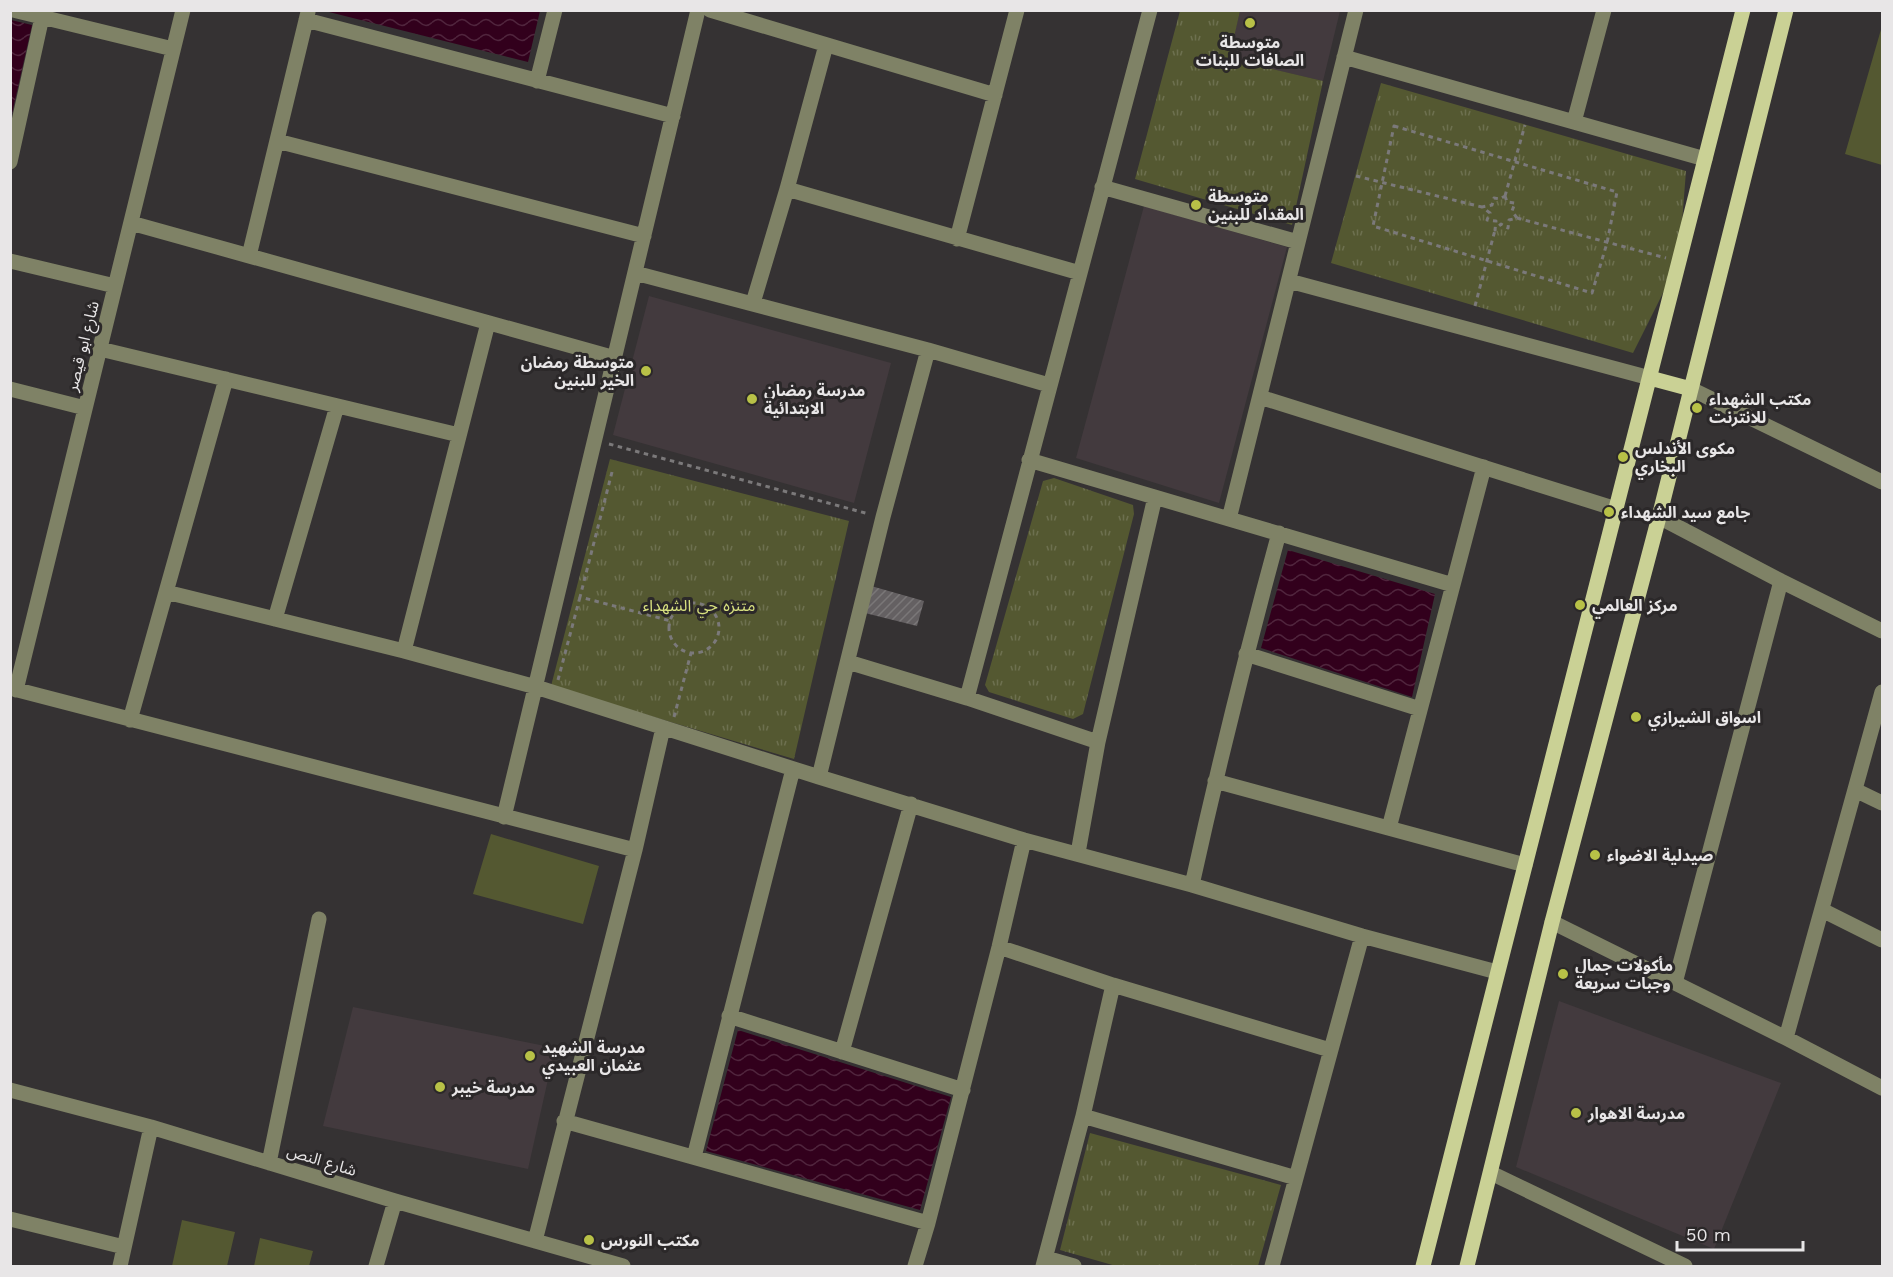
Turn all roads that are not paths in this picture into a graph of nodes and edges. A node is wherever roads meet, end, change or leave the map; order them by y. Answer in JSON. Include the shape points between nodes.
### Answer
{"nodes":[{"id":1,"x":13,"y":10,"type":"edge"},
{"id":2,"x":183,"y":10,"type":"edge"},
{"id":3,"x":555,"y":10,"type":"edge"},
{"id":4,"x":698,"y":10,"type":"edge"},
{"id":5,"x":710,"y":10,"type":"edge"},
{"id":6,"x":1017,"y":10,"type":"edge"},
{"id":7,"x":1150,"y":10,"type":"edge"},
{"id":8,"x":1356,"y":10,"type":"edge"},
{"id":9,"x":1604,"y":10,"type":"edge"},
{"id":10,"x":1743,"y":10,"type":"edge"},
{"id":11,"x":1786,"y":10,"type":"edge"},
{"id":12,"x":308,"y":15,"type":"edge"},
{"id":13,"x":42,"y":17,"type":"junction"},
{"id":14,"x":826,"y":45,"type":"junction"},
{"id":15,"x":173,"y":49,"type":"junction"},
{"id":16,"x":1344,"y":57,"type":"junction"},
{"id":17,"x":537,"y":81,"type":"junction"},
{"id":18,"x":995,"y":95,"type":"junction"},
{"id":19,"x":673,"y":116,"type":"junction"},
{"id":20,"x":1574,"y":122,"type":"junction"},
{"id":21,"x":14,"y":132,"type":"edge"},
{"id":22,"x":277,"y":141,"type":"junction"},
{"id":23,"x":1705,"y":159,"type":"junction"},
{"id":24,"x":10,"y":162,"type":"edge"},
{"id":25,"x":1102,"y":187,"type":"junction"},
{"id":26,"x":787,"y":189,"type":"junction"},
{"id":27,"x":131,"y":223,"type":"junction"},
{"id":28,"x":644,"y":236,"type":"junction"},
{"id":29,"x":957,"y":239,"type":"junction"},
{"id":30,"x":1298,"y":242,"type":"junction"},
{"id":31,"x":249,"y":256,"type":"junction"},
{"id":32,"x":10,"y":261,"type":"edge"},
{"id":33,"x":635,"y":273,"type":"junction"},
{"id":34,"x":1080,"y":273,"type":"junction"},
{"id":35,"x":1289,"y":281,"type":"junction"},
{"id":36,"x":115,"y":286,"type":"junction"},
{"id":37,"x":753,"y":303,"type":"junction"},
{"id":38,"x":488,"y":323,"type":"junction"},
{"id":39,"x":100,"y":349,"type":"junction"},
{"id":40,"x":928,"y":350,"type":"junction"},
{"id":41,"x":615,"y":358,"type":"junction"},
{"id":42,"x":1650,"y":378,"type":"junction"},
{"id":43,"x":226,"y":379,"type":"junction"},
{"id":44,"x":1049,"y":385,"type":"junction"},
{"id":45,"x":10,"y":389,"type":"edge"},
{"id":46,"x":1691,"y":389,"type":"junction"},
{"id":47,"x":1260,"y":397,"type":"junction"},
{"id":48,"x":337,"y":406,"type":"junction"},
{"id":49,"x":85,"y":408,"type":"junction"},
{"id":50,"x":459,"y":435,"type":"junction"},
{"id":51,"x":1029,"y":460,"type":"junction"},
{"id":52,"x":1484,"y":467,"type":"junction"},
{"id":53,"x":1882,"y":482,"type":"edge"},
{"id":54,"x":1155,"y":497,"type":"junction"},
{"id":55,"x":1616,"y":509,"type":"junction"},
{"id":56,"x":1659,"y":517,"type":"junction"},
{"id":57,"x":1229,"y":519,"type":"junction"},
{"id":58,"x":1280,"y":533,"type":"junction"},
{"id":59,"x":1781,"y":581,"type":"junction"},
{"id":60,"x":1453,"y":585,"type":"junction"},
{"id":61,"x":166,"y":592,"type":"junction"},
{"id":62,"x":275,"y":619,"type":"junction"},
{"id":63,"x":1882,"y":631,"type":"edge"},
{"id":64,"x":405,"y":651,"type":"junction"},
{"id":65,"x":1246,"y":654,"type":"junction"},
{"id":66,"x":848,"y":663,"type":"junction"},
{"id":67,"x":536,"y":687,"type":"junction"},
{"id":68,"x":13,"y":689,"type":"edge"},
{"id":69,"x":1882,"y":692,"type":"edge"},
{"id":70,"x":967,"y":698,"type":"junction"},
{"id":71,"x":1420,"y":709,"type":"junction"},
{"id":72,"x":130,"y":720,"type":"junction"},
{"id":73,"x":667,"y":729,"type":"junction"},
{"id":74,"x":1098,"y":742,"type":"junction"},
{"id":75,"x":793,"y":769,"type":"junction"},
{"id":76,"x":819,"y":777,"type":"junction"},
{"id":77,"x":1215,"y":781,"type":"junction"},
{"id":78,"x":1855,"y":790,"type":"junction"},
{"id":79,"x":1882,"y":803,"type":"edge"},
{"id":80,"x":911,"y":804,"type":"junction"},
{"id":81,"x":504,"y":817,"type":"junction"},
{"id":82,"x":1389,"y":828,"type":"junction"},
{"id":83,"x":1024,"y":840,"type":"junction"},
{"id":84,"x":635,"y":850,"type":"junction"},
{"id":85,"x":1078,"y":853,"type":"junction"},
{"id":86,"x":1525,"y":865,"type":"junction"},
{"id":87,"x":1192,"y":885,"type":"junction"},
{"id":88,"x":1822,"y":910,"type":"junction"},
{"id":89,"x":319,"y":919,"type":"dead end"},
{"id":90,"x":1552,"y":922,"type":"junction"},
{"id":91,"x":1362,"y":936,"type":"junction"},
{"id":92,"x":1882,"y":940,"type":"edge"},
{"id":93,"x":999,"y":947,"type":"junction"},
{"id":94,"x":1497,"y":972,"type":"junction"},
{"id":95,"x":1675,"y":984,"type":"junction"},
{"id":96,"x":1113,"y":985,"type":"junction"},
{"id":97,"x":729,"y":1016,"type":"junction"},
{"id":98,"x":1786,"y":1038,"type":"junction"},
{"id":99,"x":1330,"y":1050,"type":"junction"},
{"id":100,"x":842,"y":1052,"type":"junction"},
{"id":101,"x":1882,"y":1088,"type":"edge"},
{"id":102,"x":10,"y":1090,"type":"edge"},
{"id":103,"x":963,"y":1090,"type":"junction"},
{"id":104,"x":1083,"y":1116,"type":"junction"},
{"id":105,"x":564,"y":1121,"type":"junction"},
{"id":106,"x":151,"y":1127,"type":"junction"},
{"id":107,"x":694,"y":1157,"type":"junction"},
{"id":108,"x":269,"y":1163,"type":"junction"},
{"id":109,"x":1491,"y":1173,"type":"junction"},
{"id":110,"x":1296,"y":1178,"type":"junction"},
{"id":111,"x":395,"y":1201,"type":"junction"},
{"id":112,"x":10,"y":1219,"type":"edge"},
{"id":113,"x":928,"y":1223,"type":"junction"},
{"id":114,"x":535,"y":1241,"type":"junction"},
{"id":115,"x":124,"y":1247,"type":"junction"},
{"id":116,"x":1045,"y":1262,"type":"edge"},
{"id":117,"x":120,"y":1266,"type":"edge"},
{"id":118,"x":376,"y":1266,"type":"edge"},
{"id":119,"x":623,"y":1266,"type":"edge"},
{"id":120,"x":915,"y":1266,"type":"edge"},
{"id":121,"x":1074,"y":1266,"type":"edge"},
{"id":122,"x":1272,"y":1266,"type":"edge"},
{"id":123,"x":1423,"y":1266,"type":"edge"},
{"id":124,"x":1467,"y":1266,"type":"edge"},
{"id":125,"x":1685,"y":1266,"type":"edge"}],
"edges":[{"from":1,"to":13,"type":"street"},
{"from":2,"to":15,"type":"street","name":"شارع ابو قيصر"},
{"from":3,"to":17,"type":"street"},
{"from":4,"to":19,"type":"street"},
{"from":5,"to":14,"type":"street"},
{"from":6,"to":18,"type":"street"},
{"from":7,"to":25,"type":"street"},
{"from":8,"to":16,"type":"street"},
{"from":9,"to":20,"type":"street"},
{"from":10,"to":23,"type":"main road"},
{"from":11,"to":46,"type":"main road"},
{"from":12,"to":17,"type":"street"},
{"from":12,"to":22,"type":"street"},
{"from":13,"to":15,"type":"street"},
{"from":13,"to":21,"type":"street"},
{"from":14,"to":18,"type":"street"},
{"from":14,"to":26,"type":"street"},
{"from":15,"to":27,"type":"street","name":"شارع ابو قيصر"},
{"from":16,"to":20,"type":"street"},
{"from":16,"to":30,"type":"street"},
{"from":17,"to":19,"type":"street"},
{"from":18,"to":29,"type":"street"},
{"from":19,"to":28,"type":"street"},
{"from":20,"to":23,"type":"street"},
{"from":21,"to":24,"type":"street"},
{"from":22,"to":28,"type":"street"},
{"from":22,"to":31,"type":"street"},
{"from":23,"to":42,"type":"main road"},
{"from":25,"to":30,"type":"street"},
{"from":25,"to":34,"type":"street"},
{"from":26,"to":29,"type":"street"},
{"from":26,"to":37,"type":"street"},
{"from":27,"to":31,"type":"street"},
{"from":27,"to":36,"type":"street","name":"شارع ابو قيصر"},
{"from":28,"to":33,"type":"street"},
{"from":29,"to":34,"type":"street"},
{"from":30,"to":35,"type":"street"},
{"from":31,"to":38,"type":"street"},
{"from":32,"to":36,"type":"street"},
{"from":33,"to":37,"type":"street"},
{"from":33,"to":41,"type":"street"},
{"from":34,"to":44,"type":"street"},
{"from":35,"to":42,"type":"street"},
{"from":35,"to":47,"type":"street"},
{"from":36,"to":39,"type":"street","name":"شارع ابو قيصر"},
{"from":37,"to":40,"type":"street"},
{"from":38,"to":41,"type":"street"},
{"from":38,"to":50,"type":"street"},
{"from":39,"to":43,"type":"street"},
{"from":39,"to":49,"type":"street","name":"شارع ابو قيصر"},
{"from":40,"to":44,"type":"street"},
{"from":40,"to":66,"type":"street"},
{"from":41,"to":67,"type":"street"},
{"from":42,"to":46,"type":"main road"},
{"from":42,"to":55,"type":"main road"},
{"from":43,"to":48,"type":"street"},
{"from":43,"to":61,"type":"street"},
{"from":44,"to":51,"type":"street"},
{"from":45,"to":49,"type":"street"},
{"from":46,"to":53,"type":"street"},
{"from":46,"to":56,"type":"main road"},
{"from":47,"to":52,"type":"street"},
{"from":47,"to":57,"type":"street"},
{"from":48,"to":50,"type":"street"},
{"from":48,"to":62,"type":"street"},
{"from":49,"to":68,"type":"street","name":"شارع ابو قيصر"},
{"from":50,"to":64,"type":"street"},
{"from":51,"to":54,"type":"street"},
{"from":51,"to":70,"type":"street"},
{"from":52,"to":55,"type":"street"},
{"from":52,"to":60,"type":"street"},
{"from":54,"to":57,"type":"street"},
{"from":54,"to":74,"type":"street"},
{"from":55,"to":86,"type":"main road"},
{"from":56,"to":59,"type":"street"},
{"from":56,"to":90,"type":"main road"},
{"from":57,"to":58,"type":"street"},
{"from":58,"to":60,"type":"street"},
{"from":58,"to":65,"type":"street"},
{"from":59,"to":63,"type":"street"},
{"from":59,"to":95,"type":"street"},
{"from":60,"to":71,"type":"street"},
{"from":61,"to":62,"type":"street"},
{"from":61,"to":72,"type":"street"},
{"from":62,"to":64,"type":"street"},
{"from":64,"to":67,"type":"street"},
{"from":65,"to":71,"type":"street"},
{"from":65,"to":77,"type":"street"},
{"from":66,"to":70,"type":"street"},
{"from":66,"to":76,"type":"street"},
{"from":67,"to":73,"type":"street"},
{"from":67,"to":81,"type":"street"},
{"from":68,"to":72,"type":"street"},
{"from":69,"to":78,"type":"street"},
{"from":70,"to":74,"type":"street"},
{"from":71,"to":82,"type":"street"},
{"from":72,"to":81,"type":"street"},
{"from":73,"to":75,"type":"street"},
{"from":73,"to":84,"type":"street"},
{"from":74,"to":85,"type":"street"},
{"from":75,"to":76,"type":"street"},
{"from":75,"to":97,"type":"street"},
{"from":76,"to":80,"type":"street"},
{"from":77,"to":82,"type":"street"},
{"from":77,"to":87,"type":"street"},
{"from":78,"to":79,"type":"street"},
{"from":78,"to":88,"type":"street"},
{"from":80,"to":83,"type":"street"},
{"from":80,"to":100,"type":"street"},
{"from":81,"to":84,"type":"street"},
{"from":82,"to":86,"type":"street"},
{"from":83,"to":85,"type":"street"},
{"from":83,"to":93,"type":"street"},
{"from":84,"to":105,"type":"street"},
{"from":85,"to":87,"type":"street"},
{"from":86,"to":94,"type":"main road"},
{"from":87,"to":91,"type":"street"},
{"from":88,"to":92,"type":"street"},
{"from":88,"to":98,"type":"street"},
{"from":89,"to":108,"type":"street"},
{"from":90,"to":95,"type":"street"},
{"from":90,"to":109,"type":"main road"},
{"from":91,"to":94,"type":"street"},
{"from":91,"to":99,"type":"street"},
{"from":93,"to":96,"type":"street"},
{"from":93,"to":103,"type":"street"},
{"from":94,"to":123,"type":"main road"},
{"from":95,"to":98,"type":"street"},
{"from":96,"to":99,"type":"street"},
{"from":96,"to":104,"type":"street"},
{"from":97,"to":100,"type":"street"},
{"from":97,"to":107,"type":"street"},
{"from":98,"to":101,"type":"street"},
{"from":99,"to":110,"type":"street"},
{"from":100,"to":103,"type":"street"},
{"from":102,"to":106,"type":"street","name":"شارع النص"},
{"from":103,"to":113,"type":"street"},
{"from":104,"to":110,"type":"street"},
{"from":104,"to":116,"type":"street"},
{"from":105,"to":107,"type":"street"},
{"from":105,"to":114,"type":"street"},
{"from":106,"to":108,"type":"street","name":"شارع النص"},
{"from":106,"to":115,"type":"street"},
{"from":107,"to":113,"type":"street"},
{"from":108,"to":111,"type":"street","name":"شارع النص"},
{"from":109,"to":124,"type":"main road"},
{"from":109,"to":125,"type":"street"},
{"from":110,"to":122,"type":"street"},
{"from":111,"to":114,"type":"street","name":"شارع النص"},
{"from":111,"to":118,"type":"street"},
{"from":112,"to":115,"type":"street"},
{"from":113,"to":120,"type":"street"},
{"from":114,"to":119,"type":"street","name":"شارع النص"},
{"from":115,"to":117,"type":"street"},
{"from":116,"to":121,"type":"street"}]}
